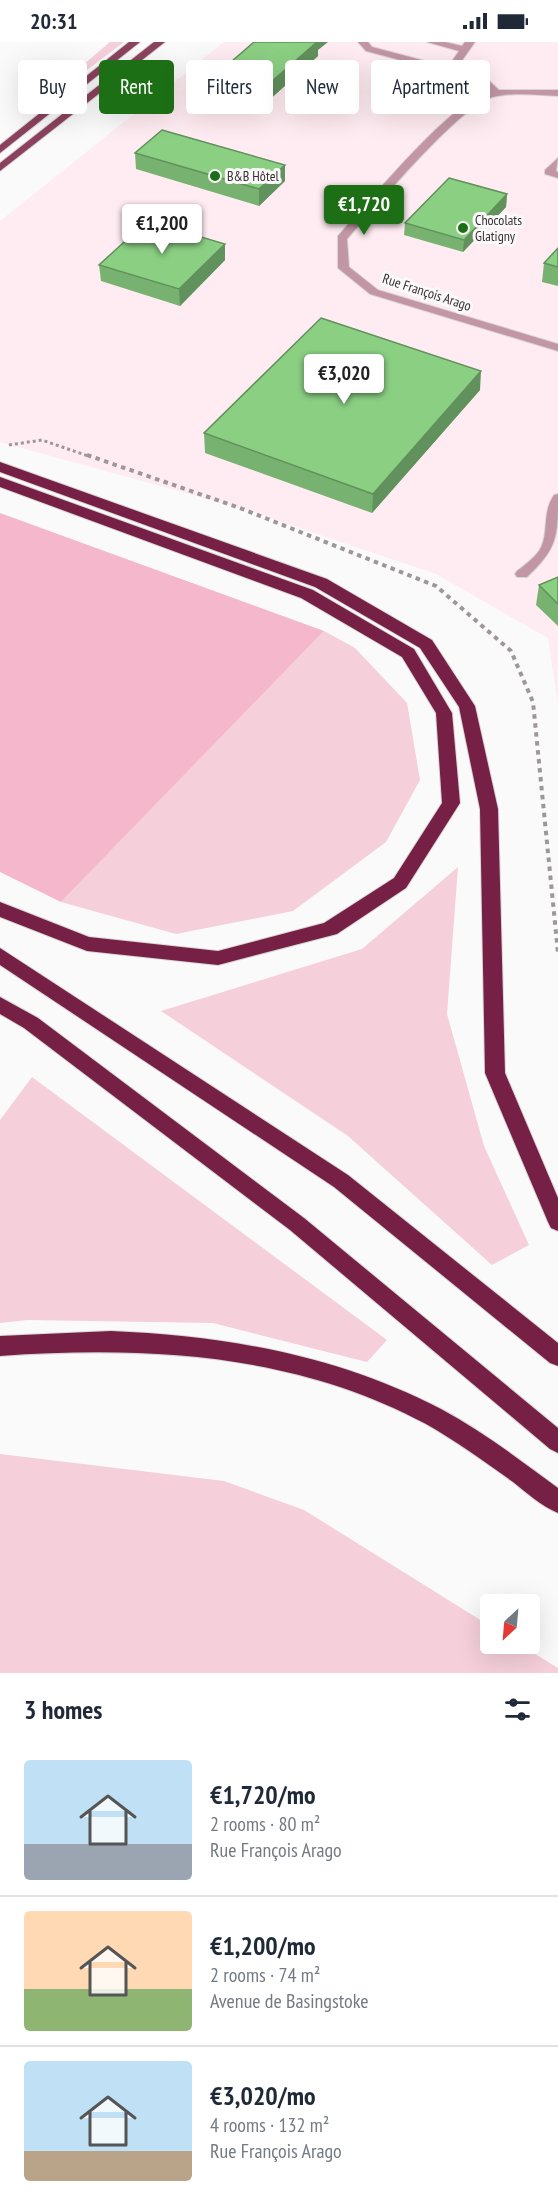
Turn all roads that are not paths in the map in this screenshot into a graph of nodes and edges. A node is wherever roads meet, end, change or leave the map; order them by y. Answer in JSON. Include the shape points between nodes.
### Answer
{"nodes":[{"id":1,"x":135,"y":42,"type":"edge"},
{"id":2,"x":160,"y":42,"type":"edge"},
{"id":3,"x":363,"y":42,"type":"edge"},
{"id":4,"x":432,"y":42,"type":"edge"},
{"id":5,"x":466,"y":46,"type":"edge"},
{"id":6,"x":412,"y":60,"type":"edge"},
{"id":7,"x":457,"y":60,"type":"edge"},
{"id":8,"x":490,"y":87,"type":"edge"},
{"id":9,"x":558,"y":93,"type":"edge"},
{"id":10,"x":497,"y":94,"type":"junction"},
{"id":11,"x":0,"y":150,"type":"edge"},
{"id":12,"x":558,"y":161,"type":"edge"},
{"id":13,"x":0,"y":168,"type":"edge"},
{"id":14,"x":558,"y":175,"type":"edge"},
{"id":15,"x":558,"y":348,"type":"edge"},
{"id":16,"x":0,"y":467,"type":"edge"},
{"id":17,"x":0,"y":482,"type":"edge"},
{"id":18,"x":558,"y":498,"type":"edge"},
{"id":19,"x":522,"y":574,"type":"dead end"},
{"id":20,"x":0,"y":909,"type":"edge"},
{"id":21,"x":0,"y":954,"type":"edge"},
{"id":22,"x":0,"y":1005,"type":"edge"},
{"id":23,"x":558,"y":1222,"type":"edge"},
{"id":24,"x":0,"y":1346,"type":"edge"},
{"id":25,"x":558,"y":1356,"type":"edge"},
{"id":26,"x":558,"y":1442,"type":"edge"},
{"id":27,"x":558,"y":1502,"type":"edge"}],
"edges":[{"from":1,"to":11,"type":"main road"},
{"from":2,"to":13,"type":"main road"},
{"from":3,"to":6,"type":"street","via":[[369,49]]},
{"from":4,"to":5,"type":"street"},
{"from":5,"to":7,"type":"street"},
{"from":8,"to":10,"type":"street"},
{"from":9,"to":10,"type":"street","name":"Rue François Arago"},
{"from":10,"to":15,"type":"street","name":"Rue François Arago","via":[[487,95],[459,114],[342,238],[344,268],[374,292]]},
{"from":12,"to":14,"type":"street","via":[[549,172]]},
{"from":16,"to":23,"type":"highway","via":[[321,583],[426,644],[467,706],[489,809],[495,1072]]},
{"from":17,"to":20,"type":"highway","via":[[307,594],[408,653],[444,713],[452,803],[400,884],[330,929],[218,958],[87,944]]},
{"from":18,"to":19,"type":"street","via":[[551,507],[548,544],[542,556]]},
{"from":21,"to":25,"type":"highway","via":[[341,1181]]},
{"from":22,"to":26,"type":"highway","via":[[31,1023],[297,1224]]},
{"from":24,"to":27,"type":"highway","via":[[110,1340],[174,1342],[305,1367],[365,1385],[433,1416]]}]}
